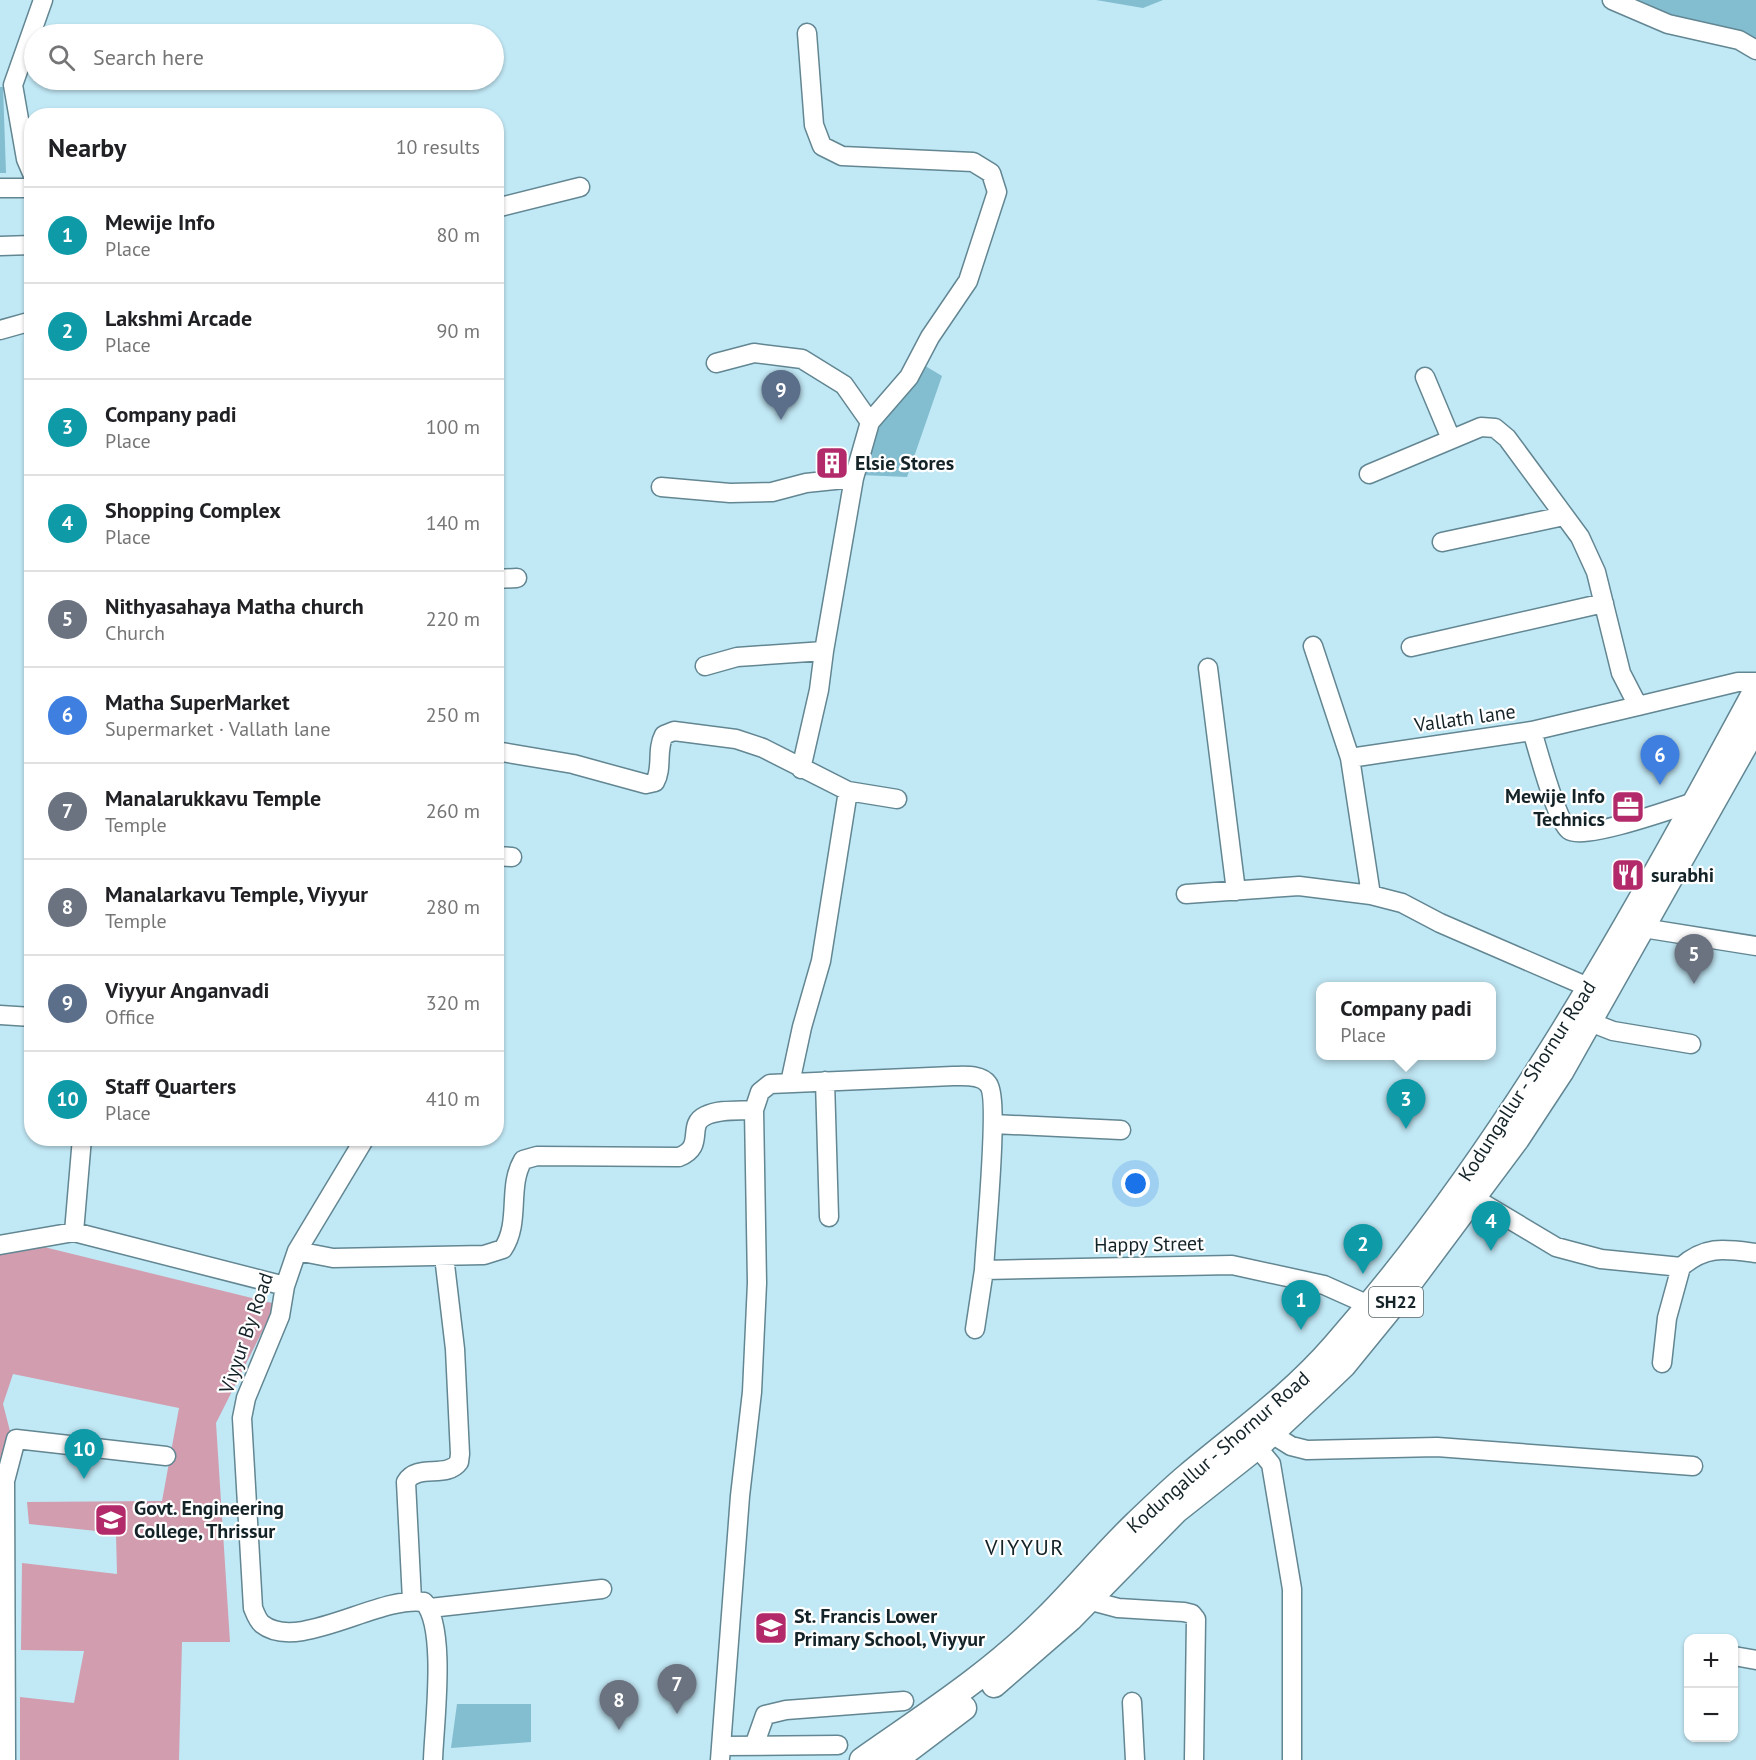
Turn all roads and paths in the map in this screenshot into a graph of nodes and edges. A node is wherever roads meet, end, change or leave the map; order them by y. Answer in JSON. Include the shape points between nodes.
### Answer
{"nodes":[{"id":1,"x":43,"y":0,"type":"edge"},
{"id":2,"x":1612,"y":0,"type":"edge"},
{"id":3,"x":32,"y":24,"type":"edge"},
{"id":4,"x":807,"y":33,"type":"dead end"},
{"id":5,"x":24,"y":43,"type":"edge"},
{"id":6,"x":1756,"y":50,"type":"edge"},
{"id":7,"x":7,"y":82,"type":"edge"},
{"id":8,"x":24,"y":151,"type":"edge"},
{"id":9,"x":579,"y":187,"type":"dead end"},
{"id":10,"x":0,"y":188,"type":"edge"},
{"id":11,"x":24,"y":188,"type":"edge"},
{"id":12,"x":504,"y":206,"type":"edge"},
{"id":13,"x":24,"y":245,"type":"edge"},
{"id":14,"x":0,"y":246,"type":"edge"},
{"id":15,"x":24,"y":323,"type":"edge"},
{"id":16,"x":0,"y":330,"type":"edge"},
{"id":17,"x":716,"y":363,"type":"dead end"},
{"id":18,"x":1425,"y":377,"type":"dead end"},
{"id":19,"x":870,"y":422,"type":"junction"},
{"id":20,"x":1451,"y":439,"type":"junction"},
{"id":21,"x":1369,"y":474,"type":"dead end"},
{"id":22,"x":855,"y":478,"type":"junction"},
{"id":23,"x":661,"y":487,"type":"dead end"},
{"id":24,"x":1564,"y":516,"type":"junction"},
{"id":25,"x":1442,"y":542,"type":"dead end"},
{"id":26,"x":517,"y":578,"type":"dead end"},
{"id":27,"x":504,"y":579,"type":"edge"},
{"id":28,"x":1604,"y":603,"type":"junction"},
{"id":29,"x":1312,"y":646,"type":"dead end"},
{"id":30,"x":1411,"y":647,"type":"dead end"},
{"id":31,"x":824,"y":651,"type":"junction"},
{"id":32,"x":705,"y":666,"type":"dead end"},
{"id":33,"x":1208,"y":668,"type":"dead end"},
{"id":34,"x":1756,"y":682,"type":"edge"},
{"id":35,"x":1756,"y":690,"type":"edge"},
{"id":36,"x":1638,"y":706,"type":"junction"},
{"id":37,"x":1756,"y":726,"type":"edge"},
{"id":38,"x":1532,"y":731,"type":"junction"},
{"id":39,"x":504,"y":752,"type":"edge"},
{"id":40,"x":1350,"y":758,"type":"junction"},
{"id":41,"x":801,"y":769,"type":"junction"},
{"id":42,"x":848,"y":791,"type":"junction"},
{"id":43,"x":897,"y":799,"type":"dead end"},
{"id":44,"x":1694,"y":802,"type":"junction"},
{"id":45,"x":1236,"y":891,"type":"junction"},
{"id":46,"x":1186,"y":894,"type":"dead end"},
{"id":47,"x":1371,"y":895,"type":"junction"},
{"id":48,"x":1643,"y":928,"type":"junction"},
{"id":49,"x":1756,"y":946,"type":"edge"},
{"id":50,"x":1588,"y":987,"type":"junction"},
{"id":51,"x":0,"y":1015,"type":"edge"},
{"id":52,"x":24,"y":1016,"type":"edge"},
{"id":53,"x":1590,"y":1022,"type":"junction"},
{"id":54,"x":1691,"y":1044,"type":"dead end"},
{"id":55,"x":825,"y":1082,"type":"junction"},
{"id":56,"x":790,"y":1083,"type":"junction"},
{"id":57,"x":754,"y":1110,"type":"junction"},
{"id":58,"x":993,"y":1124,"type":"junction"},
{"id":59,"x":1121,"y":1130,"type":"dead end"},
{"id":60,"x":81,"y":1146,"type":"edge"},
{"id":61,"x":360,"y":1146,"type":"edge"},
{"id":62,"x":1474,"y":1198,"type":"junction"},
{"id":63,"x":829,"y":1217,"type":"dead end"},
{"id":64,"x":74,"y":1232,"type":"junction"},
{"id":65,"x":0,"y":1245,"type":"edge"},
{"id":66,"x":297,"y":1251,"type":"junction"},
{"id":67,"x":1756,"y":1253,"type":"edge"},
{"id":68,"x":444,"y":1256,"type":"junction"},
{"id":69,"x":1681,"y":1267,"type":"junction"},
{"id":70,"x":984,"y":1270,"type":"junction"},
{"id":71,"x":285,"y":1286,"type":"junction"},
{"id":72,"x":1378,"y":1309,"type":"junction"},
{"id":73,"x":975,"y":1329,"type":"dead end"},
{"id":74,"x":1662,"y":1363,"type":"dead end"},
{"id":75,"x":1264,"y":1440,"type":"junction"},
{"id":76,"x":166,"y":1456,"type":"dead end"},
{"id":77,"x":1693,"y":1466,"type":"dead end"},
{"id":78,"x":602,"y":1589,"type":"dead end"},
{"id":79,"x":412,"y":1600,"type":"junction"},
{"id":80,"x":1088,"y":1600,"type":"junction"},
{"id":81,"x":430,"y":1608,"type":"junction"},
{"id":82,"x":1738,"y":1657,"type":"edge"},
{"id":83,"x":1756,"y":1660,"type":"edge"},
{"id":84,"x":904,"y":1701,"type":"dead end"},
{"id":85,"x":1132,"y":1702,"type":"dead end"},
{"id":86,"x":838,"y":1745,"type":"dead end"},
{"id":87,"x":754,"y":1746,"type":"junction"},
{"id":88,"x":721,"y":1753,"type":"edge"},
{"id":89,"x":6,"y":1760,"type":"edge"},
{"id":90,"x":433,"y":1760,"type":"edge"},
{"id":91,"x":862,"y":1760,"type":"edge"},
{"id":92,"x":895,"y":1760,"type":"edge"},
{"id":93,"x":1135,"y":1760,"type":"edge"},
{"id":94,"x":1194,"y":1760,"type":"edge"},
{"id":95,"x":1292,"y":1760,"type":"edge"}],
"edges":[{"from":1,"to":3,"type":"street"},
{"from":2,"to":6,"type":"street","via":[[1668,24],[1740,40]]},
{"from":4,"to":19,"type":"street","via":[[814,125],[822,146],[842,156],[973,162],[991,173],[997,192],[968,281],[909,377]]},
{"from":5,"to":7,"type":"street"},
{"from":7,"to":8,"type":"street"},
{"from":9,"to":12,"type":"street"},
{"from":10,"to":11,"type":"street"},
{"from":13,"to":14,"type":"street"},
{"from":15,"to":16,"type":"street"},
{"from":17,"to":19,"type":"street","via":[[754,353],[802,359],[844,385]]},
{"from":18,"to":20,"type":"street"},
{"from":19,"to":22,"type":"street"},
{"from":20,"to":21,"type":"street"},
{"from":20,"to":24,"type":"street","via":[[1481,427],[1495,428],[1507,438]]},
{"from":22,"to":23,"type":"street","via":[[806,483],[772,492],[730,494]]},
{"from":22,"to":31,"type":"street"},
{"from":24,"to":25,"type":"street"},
{"from":24,"to":28,"type":"street","via":[[1580,537],[1596,572]]},
{"from":26,"to":27,"type":"street"},
{"from":28,"to":30,"type":"street"},
{"from":28,"to":36,"type":"street","via":[[1621,673]]},
{"from":29,"to":40,"type":"street"},
{"from":31,"to":32,"type":"street","via":[[737,657]]},
{"from":31,"to":41,"type":"street"},
{"from":33,"to":45,"type":"street"},
{"from":34,"to":36,"type":"street","via":[[1738,682]]},
{"from":35,"to":44,"type":"main road","name":"Kodungallur - Shornur Road","number":"SH22"},
{"from":36,"to":38,"type":"street"},
{"from":37,"to":48,"type":"main road","name":"Kodungallur - Shornur Road","number":"SH22"},
{"from":38,"to":40,"type":"street","name":"Vallath lane"},
{"from":38,"to":44,"type":"street","name":"Vallath lane","via":[[1547,780],[1570,831],[1578,834]]},
{"from":39,"to":41,"type":"street","via":[[655,783],[660,743],[664,735],[674,731],[736,739],[763,748]]},
{"from":40,"to":47,"type":"street"},
{"from":41,"to":42,"type":"street"},
{"from":42,"to":43,"type":"street"},
{"from":42,"to":56,"type":"street","via":[[821,961]]},
{"from":44,"to":50,"type":"main road","name":"Kodungallur - Shornur Road","number":"SH22"},
{"from":45,"to":46,"type":"street"},
{"from":45,"to":47,"type":"street","via":[[1299,886]]},
{"from":47,"to":50,"type":"street","via":[[1402,903],[1440,924]]},
{"from":48,"to":49,"type":"street"},
{"from":48,"to":53,"type":"main road","name":"Kodungallur - Shornur Road","number":"SH22"},
{"from":50,"to":72,"type":"main road","name":"Kodungallur - Shornur Road","number":"SH22","via":[[1494,1140],[1407,1258]]},
{"from":51,"to":52,"type":"street"},
{"from":53,"to":54,"type":"street","via":[[1613,1031]]},
{"from":53,"to":62,"type":"main road","name":"Kodungallur - Shornur Road","number":"SH22","via":[[1530,1120]]},
{"from":55,"to":56,"type":"street"},
{"from":55,"to":58,"type":"street","via":[[980,1078],[989,1084],[993,1096]]},
{"from":55,"to":63,"type":"street"},
{"from":56,"to":57,"type":"street","via":[[770,1084],[760,1092]]},
{"from":57,"to":68,"type":"street","via":[[704,1116],[697,1124],[694,1147],[679,1157],[537,1156],[523,1160],[516,1172],[511,1237],[503,1249],[484,1255]]},
{"from":57,"to":88,"type":"street","via":[[757,1283],[752,1392],[740,1496]]},
{"from":58,"to":59,"type":"street"},
{"from":58,"to":70,"type":"street"},
{"from":60,"to":64,"type":"street"},
{"from":61,"to":66,"type":"street","name":"Viyyur By Road"},
{"from":62,"to":69,"type":"street","via":[[1556,1246],[1601,1259]]},
{"from":62,"to":72,"type":"main road","name":"Kodungallur - Shornur Road","number":"SH22"},
{"from":64,"to":65,"type":"street"},
{"from":64,"to":71,"type":"street"},
{"from":66,"to":68,"type":"street","via":[[333,1258]]},
{"from":66,"to":71,"type":"street","name":"Viyyur By Road"},
{"from":67,"to":69,"type":"street","via":[[1709,1250],[1694,1255]]},
{"from":68,"to":79,"type":"street","via":[[455,1349],[460,1454],[459,1462],[451,1469],[414,1474],[406,1482]]},
{"from":69,"to":74,"type":"street","via":[[1667,1318]]},
{"from":70,"to":72,"type":"street","name":"Happy Street","via":[[1232,1265],[1324,1285]]},
{"from":70,"to":73,"type":"street"},
{"from":71,"to":79,"type":"street","name":"Viyyur By Road","via":[[280,1316],[246,1398],[242,1418],[253,1608],[261,1623],[277,1631],[298,1632]]},
{"from":72,"to":75,"type":"main road","name":"Kodungallur - Shornur Road","number":"SH22","via":[[1344,1365]]},
{"from":72,"to":91,"type":"main road","name":"Kodungallur - Shornur Road","number":"SH22","via":[[1285,1398],[1185,1477],[1008,1653],[969,1686]]},
{"from":75,"to":77,"type":"street","via":[[1307,1450],[1437,1447]]},
{"from":75,"to":80,"type":"main road","name":"Kodungallur - Shornur Road","number":"SH22","via":[[1176,1511]]},
{"from":75,"to":95,"type":"street","via":[[1293,1589]]},
{"from":76,"to":89,"type":"street","via":[[16,1439],[5,1481]]},
{"from":78,"to":81,"type":"street"},
{"from":79,"to":81,"type":"street","via":[[424,1602]]},
{"from":80,"to":92,"type":"main road","name":"Kodungallur - Shornur Road","number":"SH22","via":[[1022,1663]]},
{"from":80,"to":94,"type":"street","via":[[1118,1608],[1184,1612],[1196,1619]]},
{"from":81,"to":90,"type":"street","via":[[438,1712]]},
{"from":82,"to":83,"type":"street"},
{"from":84,"to":87,"type":"street","via":[[765,1715]]},
{"from":85,"to":93,"type":"street"},
{"from":86,"to":87,"type":"street"},
{"from":87,"to":88,"type":"street"}]}
